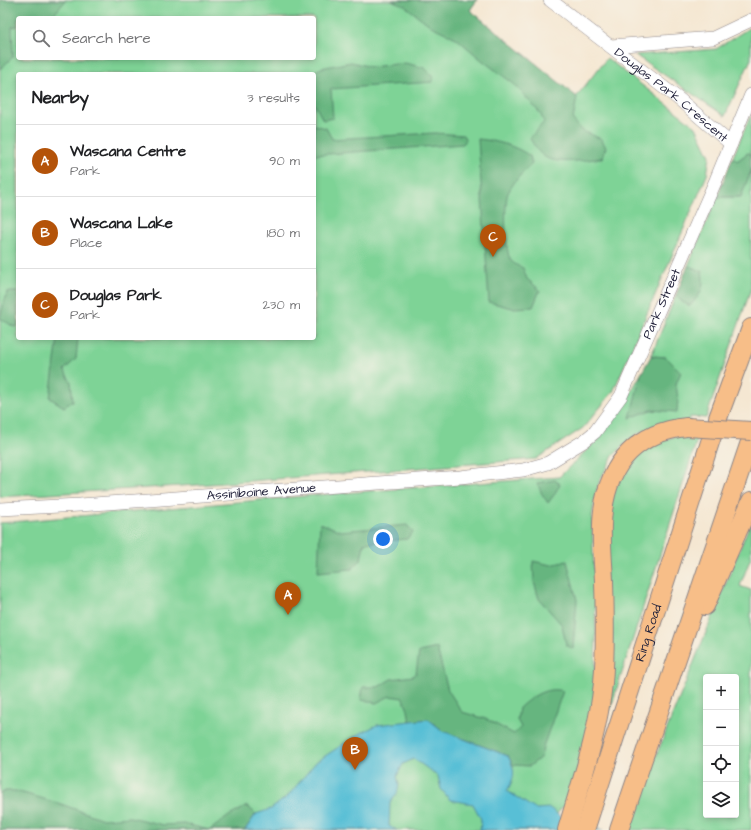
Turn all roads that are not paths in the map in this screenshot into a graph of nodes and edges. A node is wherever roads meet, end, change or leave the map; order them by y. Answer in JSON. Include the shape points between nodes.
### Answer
{"nodes":[{"id":1,"x":550,"y":0,"type":"edge"},
{"id":2,"x":751,"y":20,"type":"edge"},
{"id":3,"x":611,"y":46,"type":"junction"},
{"id":4,"x":751,"y":95,"type":"edge"},
{"id":5,"x":731,"y":144,"type":"junction"},
{"id":6,"x":751,"y":328,"type":"edge"},
{"id":7,"x":718,"y":418,"type":"dead end"},
{"id":8,"x":751,"y":431,"type":"edge"},
{"id":9,"x":712,"y":436,"type":"dead end"},
{"id":10,"x":751,"y":439,"type":"edge"},
{"id":11,"x":523,"y":470,"type":"joint"},
{"id":12,"x":751,"y":501,"type":"edge"},
{"id":13,"x":0,"y":509,"type":"edge"},
{"id":14,"x":649,"y":740,"type":"junction"},
{"id":15,"x":620,"y":825,"type":"edge"},
{"id":16,"x":566,"y":830,"type":"edge"},
{"id":17,"x":585,"y":830,"type":"edge"}],
"edges":[{"from":1,"to":3,"type":"street","name":"Douglas Park Crescent"},
{"from":2,"to":3,"type":"street","name":"Douglas Park Crescent","via":[[713,38]]},
{"from":3,"to":5,"type":"street","name":"Douglas Park Crescent"},
{"from":4,"to":5,"type":"street","name":"Park Street"},
{"from":5,"to":11,"type":"street","name":"Park Street","via":[[621,396],[595,432],[584,441],[548,463]]},
{"from":6,"to":7,"type":"highway"},
{"from":8,"to":16,"type":"highway","bridge":true,"via":[[687,427],[664,431],[629,451],[610,482],[603,512],[602,534],[605,628],[600,711]]},
{"from":9,"to":17,"type":"highway","name":"Ring Road"},
{"from":10,"to":14,"type":"highway"},
{"from":11,"to":13,"type":"street","name":"Assiniboine Avenue","via":[[460,477]]},
{"from":12,"to":14,"type":"highway"},
{"from":14,"to":15,"type":"highway"}]}
